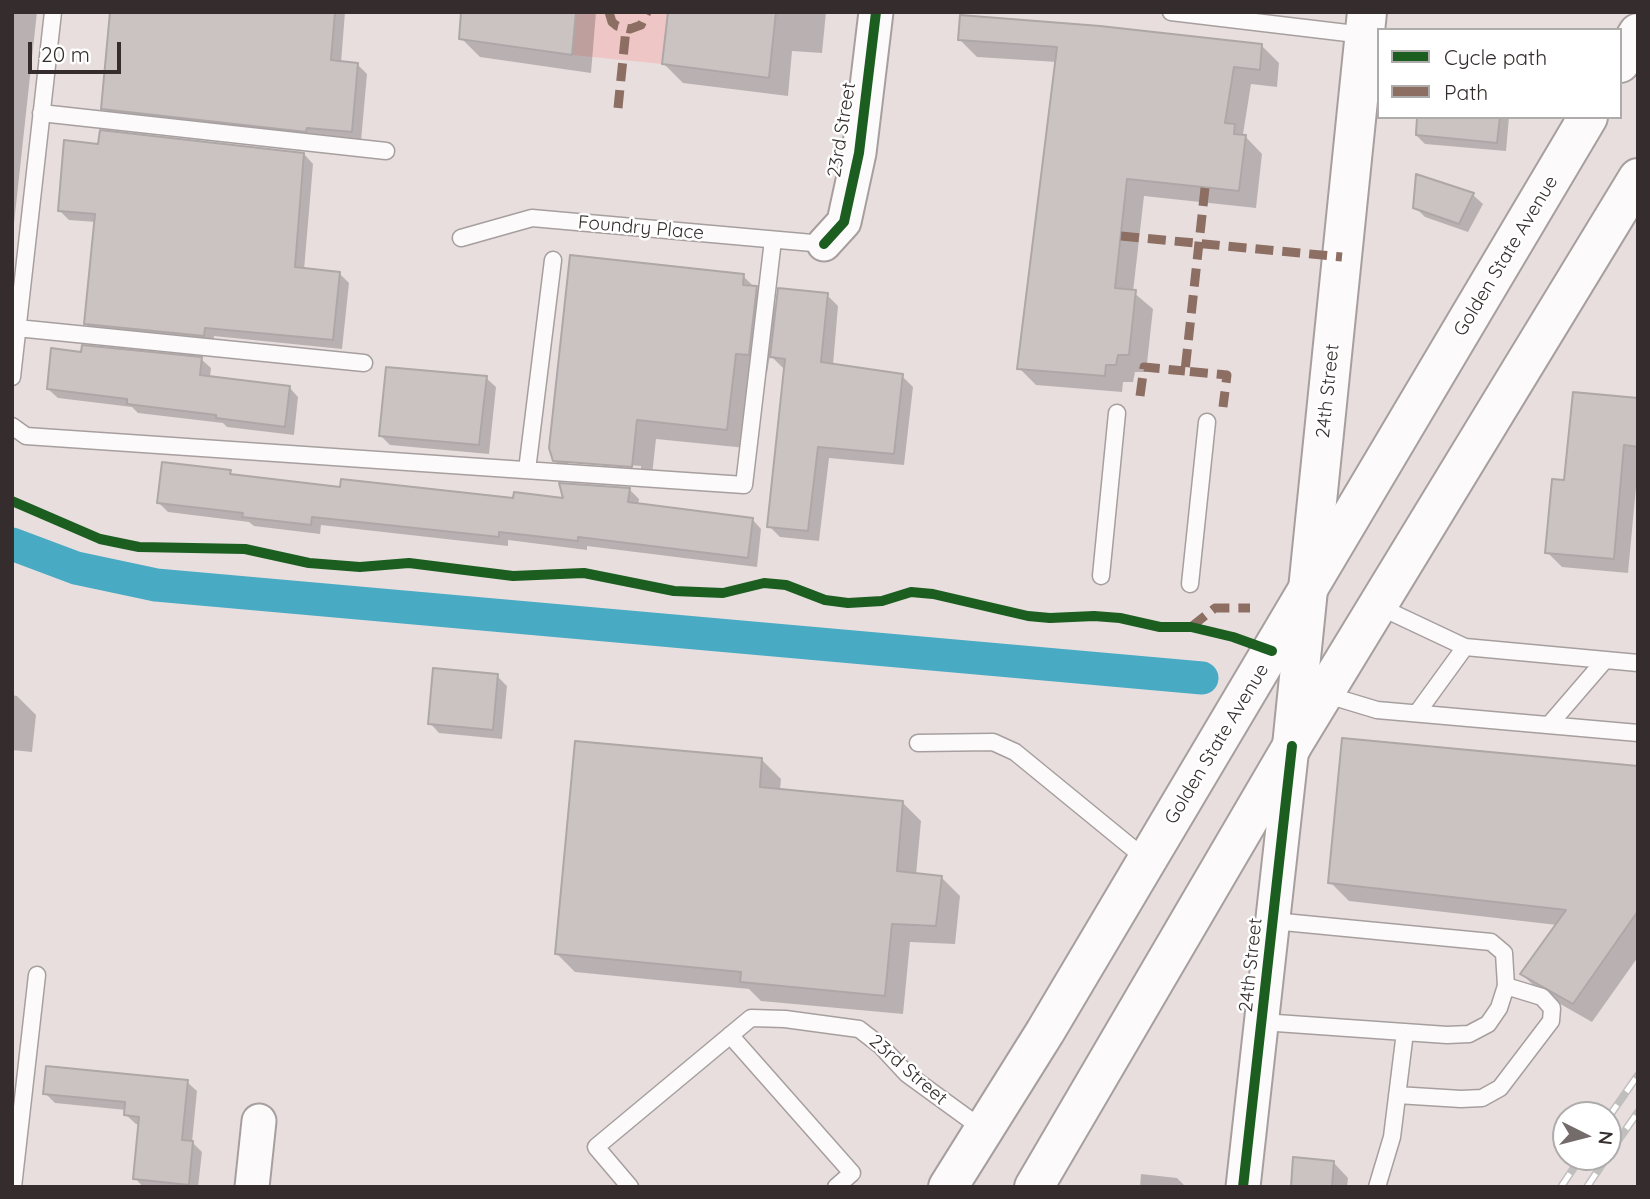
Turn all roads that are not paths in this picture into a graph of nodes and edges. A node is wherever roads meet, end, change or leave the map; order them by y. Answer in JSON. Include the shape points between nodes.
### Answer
{"nodes":[{"id":1,"x":53,"y":12,"type":"edge"},
{"id":2,"x":876,"y":12,"type":"edge"},
{"id":3,"x":1171,"y":12,"type":"edge"},
{"id":4,"x":1366,"y":24,"type":"edge"},
{"id":5,"x":1638,"y":33,"type":"edge"},
{"id":6,"x":1622,"y":60,"type":"edge"},
{"id":7,"x":41,"y":113,"type":"junction"},
{"id":8,"x":1587,"y":119,"type":"edge"},
{"id":9,"x":386,"y":151,"type":"dead end"},
{"id":10,"x":1638,"y":178,"type":"edge"},
{"id":11,"x":461,"y":238,"type":"dead end"},
{"id":12,"x":773,"y":240,"type":"junction"},
{"id":13,"x":824,"y":244,"type":"joint"},
{"id":14,"x":553,"y":260,"type":"dead end"},
{"id":15,"x":17,"y":328,"type":"junction"},
{"id":16,"x":364,"y":363,"type":"dead end"},
{"id":17,"x":12,"y":377,"type":"edge"},
{"id":18,"x":1117,"y":413,"type":"dead end"},
{"id":19,"x":1207,"y":422,"type":"dead end"},
{"id":20,"x":12,"y":426,"type":"edge"},
{"id":21,"x":527,"y":470,"type":"junction"},
{"id":22,"x":1101,"y":576,"type":"dead end"},
{"id":23,"x":1190,"y":584,"type":"dead end"},
{"id":24,"x":1308,"y":592,"type":"junction"},
{"id":25,"x":1378,"y":606,"type":"junction"},
{"id":26,"x":1465,"y":648,"type":"junction"},
{"id":27,"x":1605,"y":660,"type":"junction"},
{"id":28,"x":1638,"y":663,"type":"edge"},
{"id":29,"x":1324,"y":694,"type":"junction"},
{"id":30,"x":1417,"y":713,"type":"junction"},
{"id":31,"x":1549,"y":725,"type":"junction"},
{"id":32,"x":1638,"y":733,"type":"edge"},
{"id":33,"x":918,"y":743,"type":"dead end"},
{"id":34,"x":1292,"y":746,"type":"junction"},
{"id":35,"x":1147,"y":860,"type":"junction"},
{"id":36,"x":1273,"y":921,"type":"junction"},
{"id":37,"x":37,"y":975,"type":"dead end"},
{"id":38,"x":1506,"y":986,"type":"junction"},
{"id":39,"x":1262,"y":1022,"type":"junction"},
{"id":40,"x":1405,"y":1032,"type":"junction"},
{"id":41,"x":730,"y":1035,"type":"junction"},
{"id":42,"x":1397,"y":1095,"type":"junction"},
{"id":43,"x":259,"y":1121,"type":"dead end"},
{"id":44,"x":984,"y":1129,"type":"junction"},
{"id":45,"x":13,"y":1187,"type":"edge"},
{"id":46,"x":252,"y":1187,"type":"edge"},
{"id":47,"x":630,"y":1187,"type":"edge"},
{"id":48,"x":836,"y":1187,"type":"edge"},
{"id":49,"x":948,"y":1187,"type":"edge"},
{"id":50,"x":1034,"y":1187,"type":"edge"},
{"id":51,"x":1243,"y":1187,"type":"edge"},
{"id":52,"x":1377,"y":1187,"type":"edge"}],
"edges":[{"from":1,"to":7,"type":"lane"},
{"from":2,"to":13,"type":"street","name":"23rd Street","via":[[859,153],[844,222]]},
{"from":3,"to":4,"type":"lane"},
{"from":4,"to":24,"type":"main road","name":"24th Street"},
{"from":5,"to":6,"type":"main road"},
{"from":7,"to":9,"type":"lane"},
{"from":7,"to":15,"type":"lane"},
{"from":8,"to":24,"type":"main road","name":"Golden State Avenue"},
{"from":10,"to":25,"type":"main road"},
{"from":11,"to":12,"type":"lane","name":"Foundry Place","via":[[532,218]]},
{"from":12,"to":13,"type":"lane","name":"Foundry Place"},
{"from":12,"to":21,"type":"lane","via":[[744,485]]},
{"from":14,"to":21,"type":"lane"},
{"from":15,"to":16,"type":"lane"},
{"from":15,"to":17,"type":"lane"},
{"from":18,"to":22,"type":"lane"},
{"from":19,"to":23,"type":"lane"},
{"from":20,"to":21,"type":"lane","via":[[26,436]]},
{"from":24,"to":34,"type":"main road","name":"24th Street"},
{"from":24,"to":35,"type":"main road","name":"Golden State Avenue"},
{"from":25,"to":26,"type":"lane"},
{"from":25,"to":29,"type":"main road"},
{"from":26,"to":27,"type":"lane"},
{"from":26,"to":30,"type":"lane"},
{"from":27,"to":28,"type":"lane"},
{"from":27,"to":31,"type":"lane"},
{"from":29,"to":30,"type":"lane","via":[[1377,710]]},
{"from":29,"to":34,"type":"main road"},
{"from":30,"to":31,"type":"lane"},
{"from":31,"to":32,"type":"lane"},
{"from":33,"to":35,"type":"lane","via":[[993,741],[1015,752]]},
{"from":34,"to":36,"type":"street","name":"24th Street"},
{"from":34,"to":50,"type":"main road"},
{"from":35,"to":44,"type":"main road","name":"Golden State Avenue"},
{"from":36,"to":38,"type":"lane","via":[[1491,942],[1504,953]]},
{"from":36,"to":39,"type":"street","name":"24th Street"},
{"from":37,"to":45,"type":"lane"},
{"from":38,"to":40,"type":"lane","via":[[1488,1024],[1469,1034]]},
{"from":38,"to":42,"type":"lane","via":[[1542,998],[1552,1008],[1551,1021],[1500,1088],[1482,1098]]},
{"from":39,"to":40,"type":"lane"},
{"from":39,"to":51,"type":"street","name":"24th Street"},
{"from":40,"to":42,"type":"lane"},
{"from":41,"to":44,"type":"lane","name":"23rd Street","via":[[751,1017],[859,1029],[907,1074]]},
{"from":41,"to":47,"type":"lane","name":"23rd Street","via":[[596,1147]]},
{"from":41,"to":48,"type":"lane","via":[[852,1173]]},
{"from":42,"to":52,"type":"lane","via":[[1392,1137]]},
{"from":43,"to":46,"type":"street"},
{"from":44,"to":49,"type":"main road","name":"Golden State Avenue"}]}
